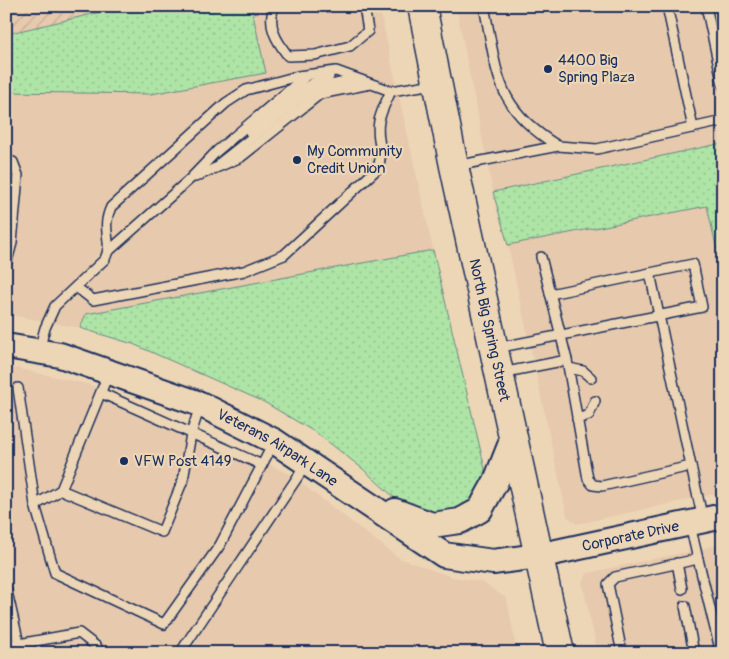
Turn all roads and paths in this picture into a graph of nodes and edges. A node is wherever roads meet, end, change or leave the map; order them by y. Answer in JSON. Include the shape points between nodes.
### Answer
{"nodes":[{"id":1,"x":274,"y":6,"type":"edge"},
{"id":2,"x":364,"y":6,"type":"edge"},
{"id":3,"x":422,"y":6,"type":"edge"},
{"id":4,"x":484,"y":6,"type":"edge"},
{"id":5,"x":666,"y":6,"type":"edge"},
{"id":6,"x":706,"y":6,"type":"edge"},
{"id":7,"x":344,"y":74,"type":"junction"},
{"id":8,"x":307,"y":75,"type":"junction"},
{"id":9,"x":358,"y":79,"type":"junction"},
{"id":10,"x":436,"y":83,"type":"junction"},
{"id":11,"x":372,"y":84,"type":"junction"},
{"id":12,"x":723,"y":85,"type":"edge"},
{"id":13,"x":391,"y":91,"type":"junction"},
{"id":14,"x":723,"y":122,"type":"edge"},
{"id":15,"x":693,"y":128,"type":"junction"},
{"id":16,"x":558,"y":146,"type":"junction"},
{"id":17,"x":6,"y":160,"type":"edge"},
{"id":18,"x":454,"y":166,"type":"junction"},
{"id":19,"x":190,"y":179,"type":"junction"},
{"id":20,"x":110,"y":250,"type":"junction"},
{"id":21,"x":541,"y":257,"type":"dead end"},
{"id":22,"x":6,"y":265,"type":"edge"},
{"id":23,"x":650,"y":273,"type":"junction"},
{"id":24,"x":76,"y":287,"type":"junction"},
{"id":25,"x":550,"y":294,"type":"junction"},
{"id":26,"x":659,"y":316,"type":"junction"},
{"id":27,"x":561,"y":335,"type":"junction"},
{"id":28,"x":6,"y":346,"type":"edge"},
{"id":29,"x":38,"y":352,"type":"junction"},
{"id":30,"x":496,"y":361,"type":"junction"},
{"id":31,"x":568,"y":364,"type":"junction"},
{"id":32,"x":591,"y":378,"type":"dead end"},
{"id":33,"x":105,"y":383,"type":"junction"},
{"id":34,"x":18,"y":388,"type":"dead end"},
{"id":35,"x":595,"y":401,"type":"dead end"},
{"id":36,"x":200,"y":404,"type":"junction"},
{"id":37,"x":577,"y":419,"type":"junction"},
{"id":38,"x":191,"y":434,"type":"junction"},
{"id":39,"x":513,"y":438,"type":"junction"},
{"id":40,"x":274,"y":441,"type":"junction"},
{"id":41,"x":307,"y":463,"type":"junction"},
{"id":42,"x":262,"y":466,"type":"junction"},
{"id":43,"x":691,"y":466,"type":"junction"},
{"id":44,"x":60,"y":490,"type":"junction"},
{"id":45,"x":358,"y":498,"type":"junction"},
{"id":46,"x":35,"y":505,"type":"junction"},
{"id":47,"x":705,"y":520,"type":"edge"},
{"id":48,"x":538,"y":556,"type":"junction"},
{"id":49,"x":698,"y":559,"type":"junction"},
{"id":50,"x":677,"y":563,"type":"junction"},
{"id":51,"x":6,"y":587,"type":"edge"},
{"id":52,"x":682,"y":589,"type":"dead end"},
{"id":53,"x":685,"y":606,"type":"dead end"},
{"id":54,"x":6,"y":644,"type":"edge"},
{"id":55,"x":19,"y":644,"type":"junction"},
{"id":56,"x":98,"y":653,"type":"edge"},
{"id":57,"x":180,"y":653,"type":"edge"},
{"id":58,"x":560,"y":653,"type":"edge"},
{"id":59,"x":622,"y":653,"type":"edge"},
{"id":60,"x":694,"y":653,"type":"edge"},
{"id":61,"x":717,"y":653,"type":"edge"}],
"edges":[{"from":1,"to":2,"type":"lane","via":[[270,18],[278,42],[288,56],[315,55],[350,46],[368,32]]},
{"from":3,"to":10,"type":"highway","name":"North Big Spring Street"},
{"from":4,"to":16,"type":"lane","via":[[502,89],[516,114],[536,133]]},
{"from":5,"to":15,"type":"lane"},
{"from":6,"to":12,"type":"lane"},
{"from":7,"to":8,"type":"lane","via":[[336,71]]},
{"from":7,"to":9,"type":"lane"},
{"from":7,"to":19,"type":"lane","via":[[316,80],[303,88]]},
{"from":8,"to":19,"type":"lane","via":[[217,151]]},
{"from":8,"to":20,"type":"lane","via":[[246,90],[226,104],[111,207],[105,225]]},
{"from":9,"to":11,"type":"lane"},
{"from":9,"to":19,"type":"lane","via":[[318,88],[304,96],[220,163]]},
{"from":10,"to":13,"type":"lane"},
{"from":10,"to":18,"type":"highway","name":"North Big Spring Street"},
{"from":11,"to":13,"type":"lane"},
{"from":11,"to":19,"type":"lane","via":[[320,94],[241,157]]},
{"from":13,"to":24,"type":"lane","via":[[379,120],[382,158],[378,169],[284,255],[244,271],[93,300]]},
{"from":14,"to":15,"type":"lane"},
{"from":15,"to":16,"type":"lane","via":[[598,149]]},
{"from":16,"to":18,"type":"lane"},
{"from":17,"to":22,"type":"lane","via":[[13,162],[18,175],[12,243]]},
{"from":18,"to":30,"type":"highway","name":"North Big Spring Street"},
{"from":19,"to":20,"type":"lane"},
{"from":20,"to":24,"type":"lane"},
{"from":21,"to":25,"type":"lane"},
{"from":23,"to":25,"type":"lane"},
{"from":23,"to":26,"type":"lane"},
{"from":23,"to":26,"type":"lane","via":[[693,264],[702,307]]},
{"from":24,"to":29,"type":"lane","via":[[55,306]]},
{"from":25,"to":27,"type":"lane"},
{"from":26,"to":27,"type":"lane"},
{"from":26,"to":43,"type":"lane"},
{"from":27,"to":30,"type":"lane"},
{"from":27,"to":31,"type":"lane"},
{"from":28,"to":29,"type":"street","name":"Veterans Airpark Lane"},
{"from":29,"to":33,"type":"street","name":"Veterans Airpark Lane","via":[[60,355]]},
{"from":30,"to":31,"type":"lane"},
{"from":30,"to":39,"type":"highway","name":"North Big Spring Street"},
{"from":31,"to":32,"type":"lane"},
{"from":31,"to":37,"type":"lane"},
{"from":33,"to":36,"type":"street","name":"Veterans Airpark Lane"},
{"from":33,"to":38,"type":"lane"},
{"from":33,"to":44,"type":"lane"},
{"from":34,"to":46,"type":"lane"},
{"from":35,"to":37,"type":"lane","via":[[589,415]]},
{"from":36,"to":38,"type":"lane"},
{"from":36,"to":40,"type":"street","name":"Veterans Airpark Lane"},
{"from":37,"to":43,"type":"lane","via":[[588,479],[593,485],[602,486]]},
{"from":38,"to":42,"type":"lane"},
{"from":38,"to":44,"type":"lane","via":[[183,480],[162,532]]},
{"from":39,"to":45,"type":"street","via":[[480,510],[460,521],[432,525]]},
{"from":39,"to":48,"type":"highway","name":"North Big Spring Street"},
{"from":40,"to":41,"type":"street","name":"Veterans Airpark Lane"},
{"from":40,"to":42,"type":"lane"},
{"from":41,"to":45,"type":"street","name":"Veterans Airpark Lane"},
{"from":41,"to":57,"type":"lane"},
{"from":42,"to":46,"type":"lane","via":[[220,545],[164,624],[55,573]]},
{"from":43,"to":47,"type":"lane"},
{"from":44,"to":46,"type":"lane"},
{"from":45,"to":48,"type":"street","name":"Veterans Airpark Lane","via":[[444,555],[493,562]]},
{"from":47,"to":48,"type":"street","name":"Corporate Drive"},
{"from":47,"to":49,"type":"lane"},
{"from":48,"to":58,"type":"highway","name":"North Big Spring Street"},
{"from":49,"to":50,"type":"lane"},
{"from":49,"to":61,"type":"lane","via":[[719,645]]},
{"from":50,"to":52,"type":"lane"},
{"from":50,"to":59,"type":"lane","via":[[611,579],[608,589]]},
{"from":51,"to":55,"type":"lane"},
{"from":53,"to":60,"type":"lane"},
{"from":54,"to":55,"type":"lane"},
{"from":55,"to":56,"type":"lane","via":[[79,633],[97,647]]}]}
